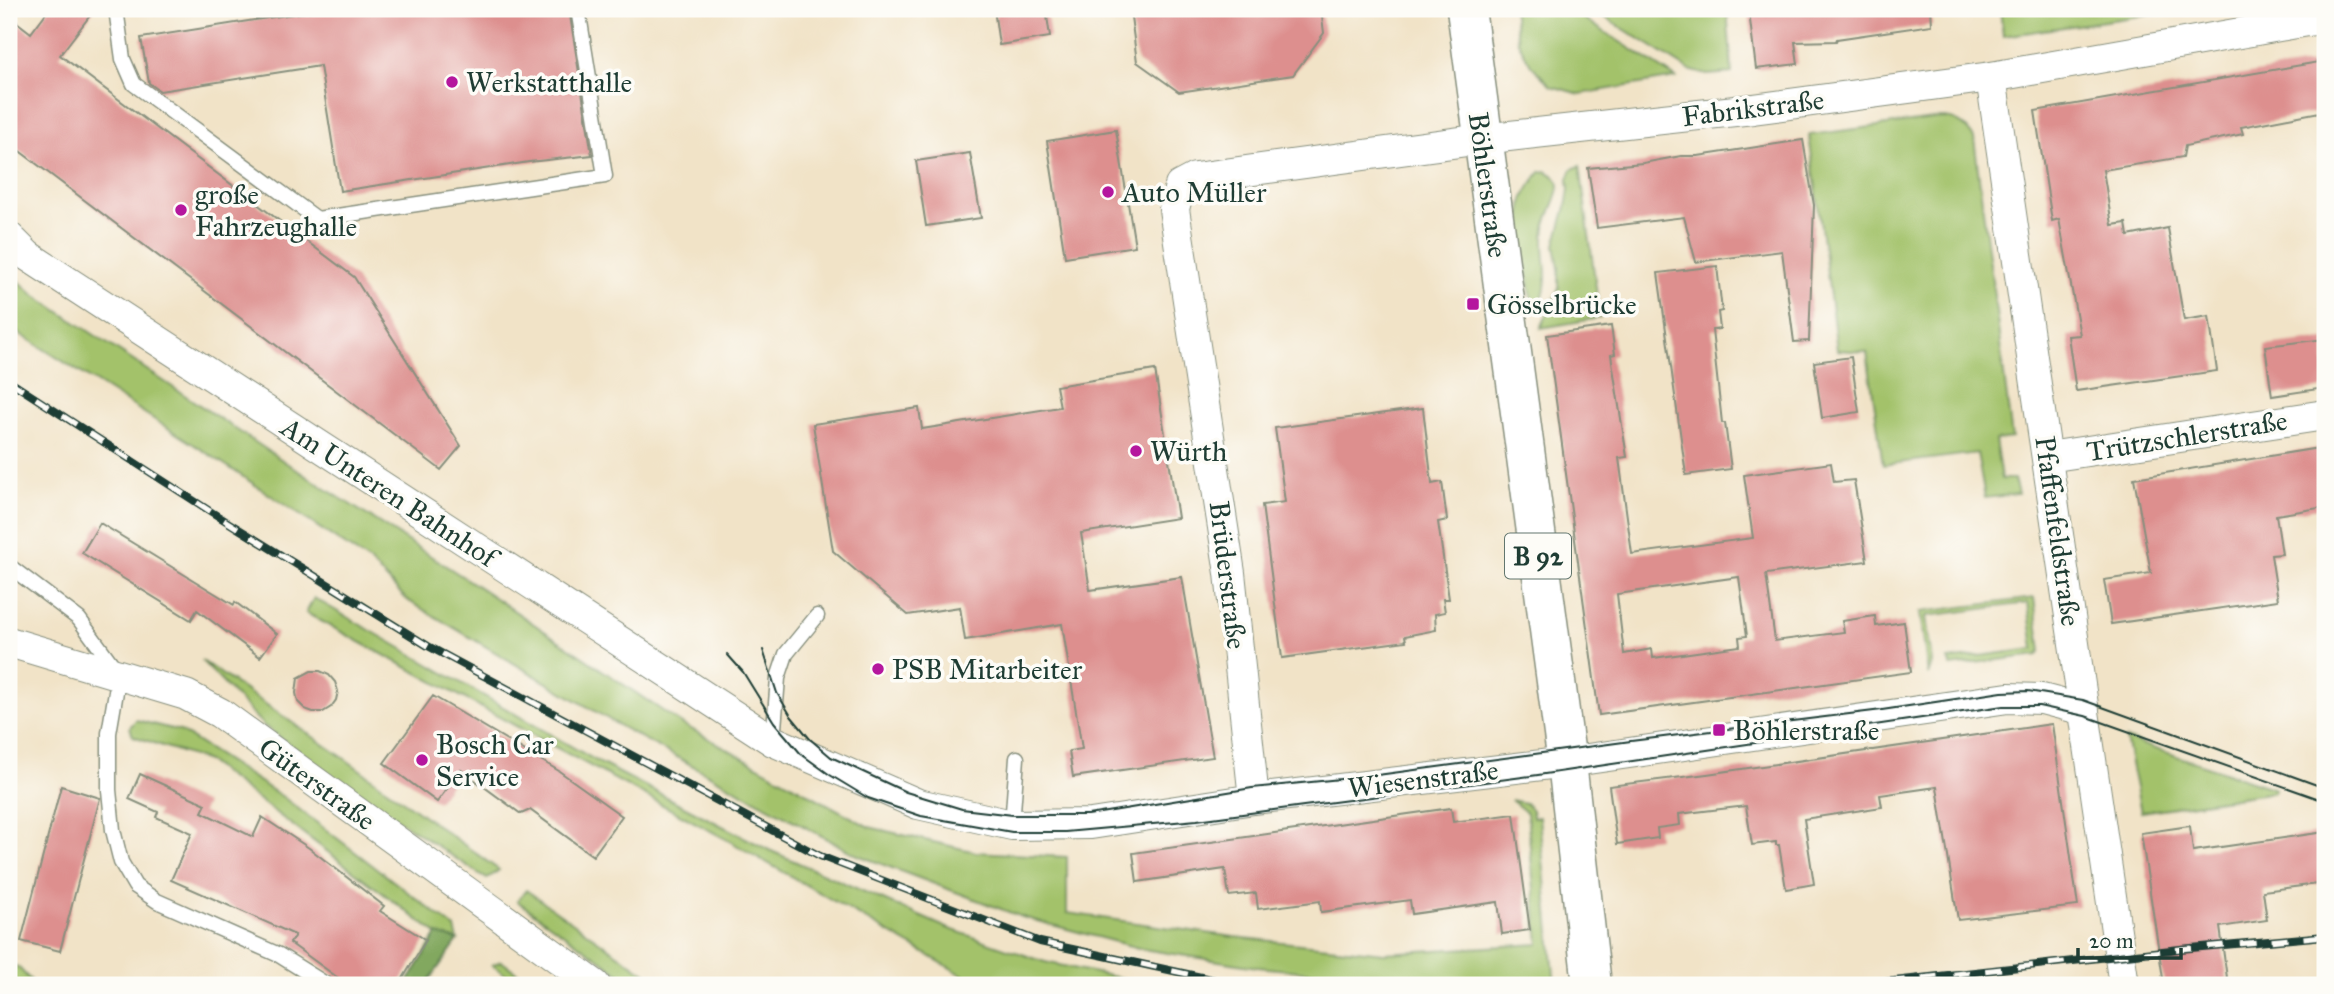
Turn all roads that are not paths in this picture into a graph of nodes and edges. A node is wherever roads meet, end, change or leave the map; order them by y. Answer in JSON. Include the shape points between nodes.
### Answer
{"nodes":[{"id":1,"x":116,"y":9,"type":"edge"},
{"id":2,"x":578,"y":9,"type":"edge"},
{"id":3,"x":1466,"y":9,"type":"edge"},
{"id":4,"x":2325,"y":18,"type":"edge"},
{"id":5,"x":1991,"y":77,"type":"junction"},
{"id":6,"x":1482,"y":139,"type":"junction"},
{"id":7,"x":1180,"y":186,"type":"joint"},
{"id":8,"x":9,"y":237,"type":"edge"},
{"id":9,"x":2325,"y":415,"type":"edge"},
{"id":10,"x":2048,"y":457,"type":"junction"},
{"id":11,"x":9,"y":566,"type":"edge"},
{"id":12,"x":817,"y":616,"type":"dead end"},
{"id":13,"x":9,"y":642,"type":"edge"},
{"id":14,"x":119,"y":674,"type":"junction"},
{"id":15,"x":2084,"y":710,"type":"junction"},
{"id":16,"x":773,"y":741,"type":"junction"},
{"id":17,"x":1017,"y":758,"type":"dead end"},
{"id":18,"x":1567,"y":762,"type":"junction"},
{"id":19,"x":1254,"y":799,"type":"junction"},
{"id":20,"x":1012,"y":825,"type":"junction"},
{"id":21,"x":327,"y":985,"type":"edge"},
{"id":22,"x":596,"y":985,"type":"edge"},
{"id":23,"x":1592,"y":985,"type":"edge"},
{"id":24,"x":2124,"y":985,"type":"edge"}],
"edges":[{"from":1,"to":2,"type":"lane","via":[[123,59],[134,84],[317,219],[605,176]]},
{"from":3,"to":6,"type":"main road","name":"Böhlerstraße","number":"B 92"},
{"from":4,"to":5,"type":"street","name":"Fabrikstraße"},
{"from":5,"to":6,"type":"street","name":"Fabrikstraße","via":[[1753,110]]},
{"from":5,"to":10,"type":"street","name":"Pfaffenfeldstraße"},
{"from":6,"to":7,"type":"street","name":"Fabrikstraße","via":[[1195,178]]},
{"from":6,"to":18,"type":"main road","name":"Böhlerstraße","number":"B 92"},
{"from":7,"to":19,"type":"street","name":"Brüderstraße","via":[[1174,209],[1230,573]]},
{"from":8,"to":16,"type":"street","name":"Am Unteren Bahnhof","via":[[27,256]]},
{"from":9,"to":10,"type":"street","name":"Trützschlerstraße"},
{"from":10,"to":15,"type":"street","name":"Pfaffenfeldstraße"},
{"from":11,"to":14,"type":"lane","via":[[79,619]]},
{"from":12,"to":16,"type":"lane","via":[[786,654],[778,678]]},
{"from":13,"to":14,"type":"street","name":"Güterstraße"},
{"from":14,"to":21,"type":"lane","via":[[109,733],[109,790],[121,862],[135,886],[157,901],[279,954]]},
{"from":14,"to":22,"type":"street","name":"Güterstraße","via":[[186,695],[220,713]]},
{"from":15,"to":18,"type":"street","name":"Wiesenstraße","via":[[2042,699],[2008,698]]},
{"from":15,"to":24,"type":"street","name":"Pfaffenfeldstraße"},
{"from":16,"to":20,"type":"street","name":"Wiesenstraße","via":[[918,804]]},
{"from":17,"to":20,"type":"lane"},
{"from":18,"to":19,"type":"street","name":"Wiesenstraße"},
{"from":18,"to":23,"type":"main road","name":"Böhlerstraße","number":"B 92"},
{"from":19,"to":20,"type":"street","name":"Wiesenstraße","via":[[1091,824]]}]}
